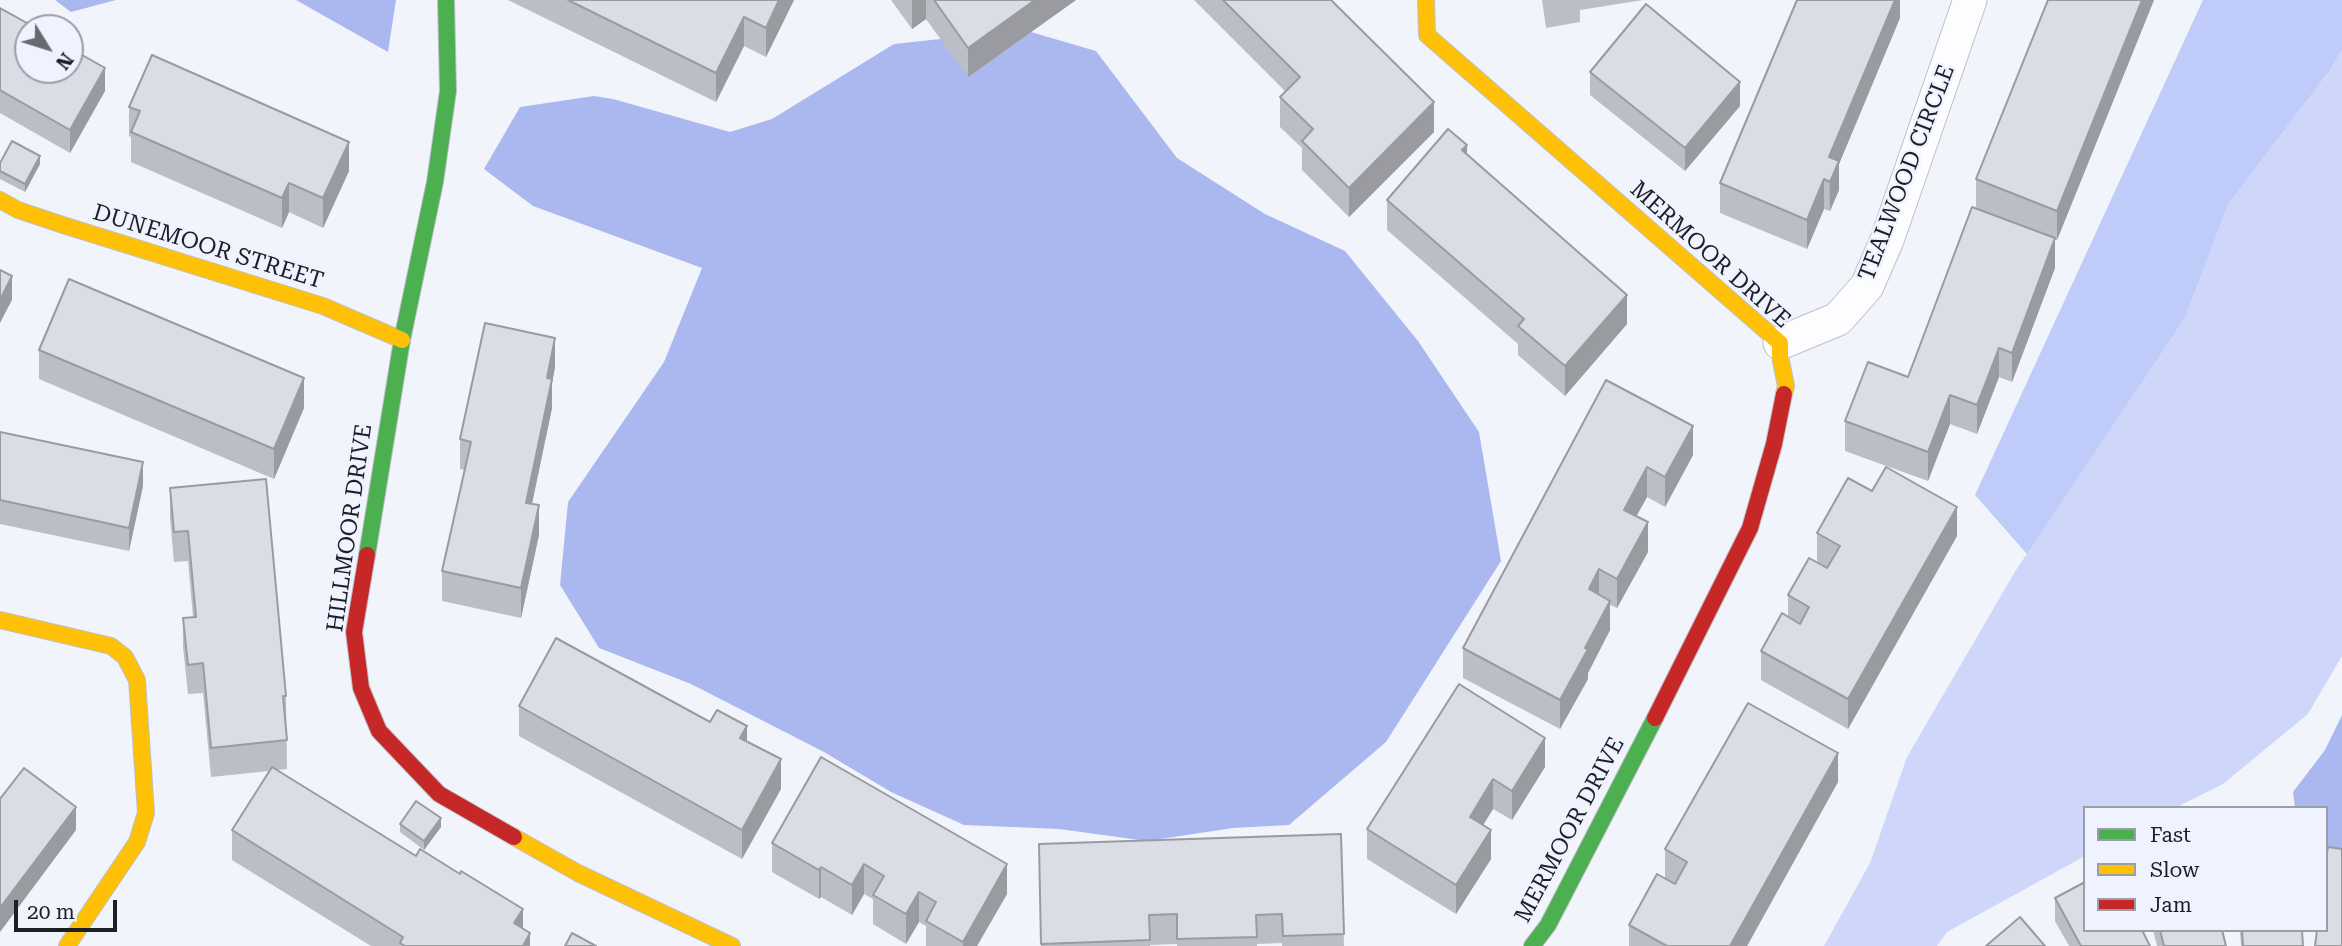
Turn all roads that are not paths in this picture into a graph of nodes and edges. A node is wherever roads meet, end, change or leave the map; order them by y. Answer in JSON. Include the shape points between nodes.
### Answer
{"nodes":[{"id":1,"x":446,"y":0,"type":"edge"},
{"id":2,"x":1426,"y":0,"type":"edge"},
{"id":3,"x":1970,"y":0,"type":"edge"},
{"id":4,"x":0,"y":200,"type":"edge"},
{"id":5,"x":402,"y":341,"type":"junction"},
{"id":6,"x":1780,"y":343,"type":"junction"},
{"id":7,"x":0,"y":620,"type":"edge"},
{"id":8,"x":66,"y":946,"type":"edge"},
{"id":9,"x":732,"y":946,"type":"edge"},
{"id":10,"x":1532,"y":946,"type":"edge"}],
"edges":[{"from":1,"to":5,"type":"street","name":"HILLMOOR DRIVE","via":[[448,91],[435,182]]},
{"from":2,"to":6,"type":"street","name":"MERMOOR DRIVE","via":[[1427,35]]},
{"from":3,"to":6,"type":"street","name":"TEALWOOD CIRCLE","via":[[1867,286],[1838,319]]},
{"from":4,"to":5,"type":"street","name":"DUNEMOOR STREET","via":[[63,225],[323,306]]},
{"from":5,"to":9,"type":"street","name":"HILLMOOR DRIVE","via":[[354,632],[361,688],[379,731],[439,794],[578,873]]},
{"from":6,"to":10,"type":"street","name":"MERMOOR DRIVE","via":[[1786,386],[1750,528],[1548,925]]},
{"from":7,"to":8,"type":"street","via":[[111,646],[125,657],[137,680],[146,813],[137,842]]}]}
